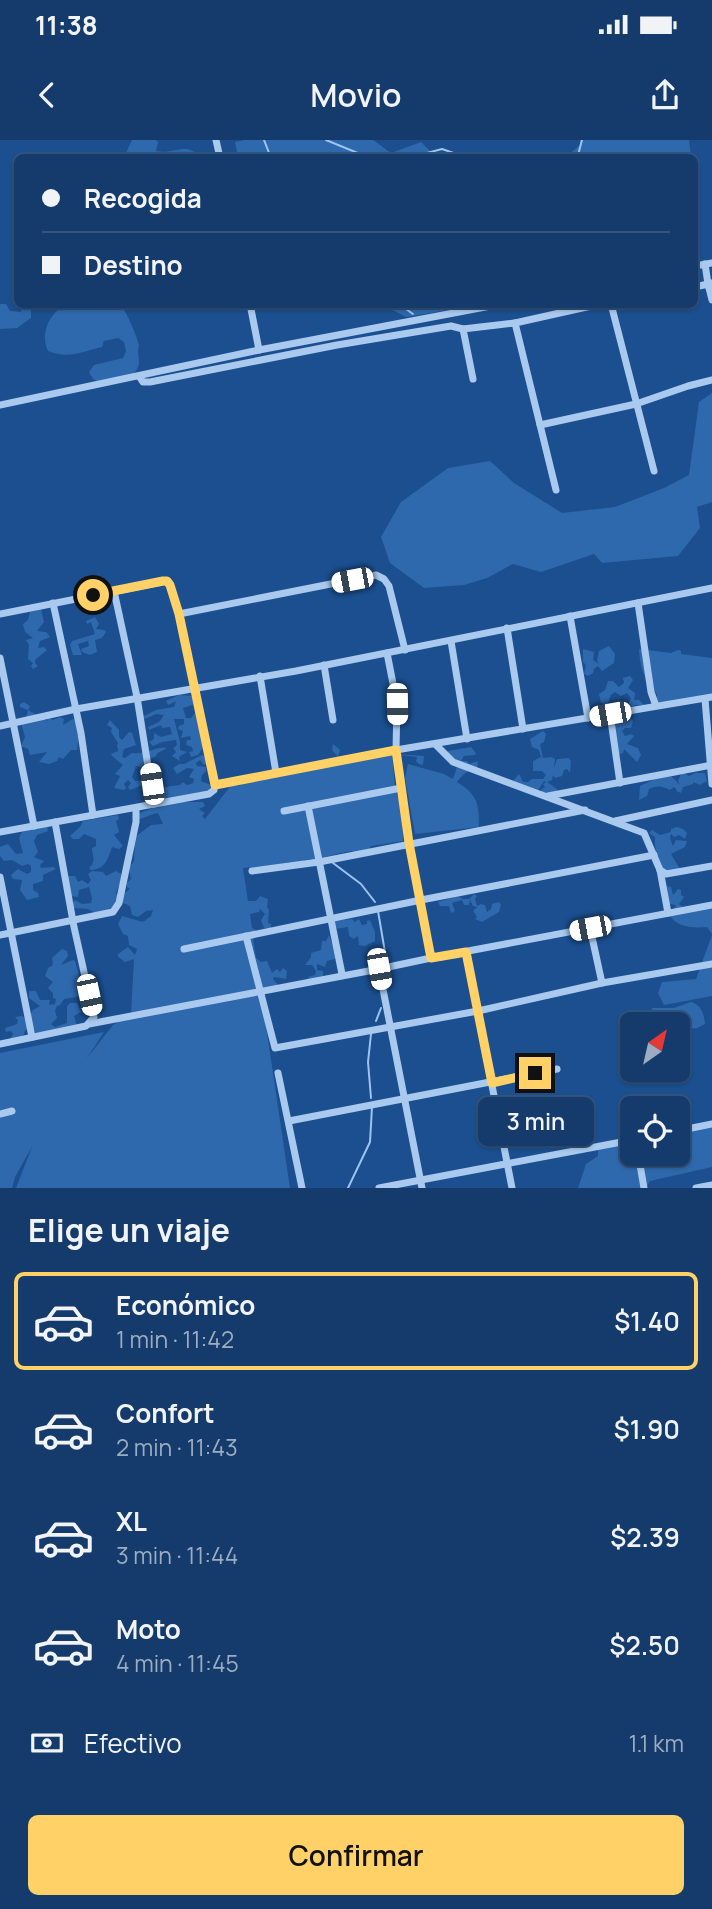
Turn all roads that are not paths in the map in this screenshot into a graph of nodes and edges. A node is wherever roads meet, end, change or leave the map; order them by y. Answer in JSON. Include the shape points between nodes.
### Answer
{"nodes":[{"id":1,"x":708,"y":263,"type":"edge"},
{"id":2,"x":710,"y":284,"type":"edge"},
{"id":3,"x":712,"y":300,"type":"edge"},
{"id":4,"x":251,"y":308,"type":"edge"},
{"id":5,"x":480,"y":308,"type":"edge"},
{"id":6,"x":582,"y":308,"type":"edge"},
{"id":7,"x":612,"y":308,"type":"edge"},
{"id":8,"x":515,"y":323,"type":"junction"},
{"id":9,"x":463,"y":329,"type":"junction"},
{"id":10,"x":263,"y":349,"type":"junction"},
{"id":11,"x":270,"y":360,"type":"junction"},
{"id":12,"x":139,"y":376,"type":"junction"},
{"id":13,"x":473,"y":379,"type":"dead end"},
{"id":14,"x":712,"y":380,"type":"edge"},
{"id":15,"x":636,"y":404,"type":"junction"},
{"id":16,"x":0,"y":405,"type":"edge"},
{"id":17,"x":540,"y":425,"type":"junction"},
{"id":18,"x":654,"y":471,"type":"dead end"},
{"id":19,"x":556,"y":490,"type":"dead end"},
{"id":20,"x":712,"y":588,"type":"edge"},
{"id":21,"x":114,"y":591,"type":"junction"},
{"id":22,"x":53,"y":603,"type":"junction"},
{"id":23,"x":638,"y":603,"type":"junction"},
{"id":24,"x":0,"y":614,"type":"edge"},
{"id":25,"x":179,"y":614,"type":"junction"},
{"id":26,"x":570,"y":616,"type":"junction"},
{"id":27,"x":508,"y":628,"type":"junction"},
{"id":28,"x":451,"y":641,"type":"junction"},
{"id":29,"x":405,"y":650,"type":"junction"},
{"id":30,"x":387,"y":653,"type":"junction"},
{"id":31,"x":0,"y":658,"type":"edge"},
{"id":32,"x":324,"y":665,"type":"junction"},
{"id":33,"x":260,"y":676,"type":"junction"},
{"id":34,"x":194,"y":687,"type":"junction"},
{"id":35,"x":137,"y":697,"type":"junction"},
{"id":36,"x":708,"y":698,"type":"edge"},
{"id":37,"x":656,"y":706,"type":"junction"},
{"id":38,"x":76,"y":709,"type":"junction"},
{"id":39,"x":610,"y":714,"type":"junction"},
{"id":40,"x":588,"y":718,"type":"junction"},
{"id":41,"x":333,"y":720,"type":"dead end"},
{"id":42,"x":12,"y":724,"type":"junction"},
{"id":43,"x":0,"y":726,"type":"edge"},
{"id":44,"x":523,"y":729,"type":"junction"},
{"id":45,"x":467,"y":739,"type":"junction"},
{"id":46,"x":435,"y":744,"type":"junction"},
{"id":47,"x":396,"y":750,"type":"junction"},
{"id":48,"x":711,"y":765,"type":"edge"},
{"id":49,"x":276,"y":773,"type":"junction"},
{"id":50,"x":620,"y":783,"type":"junction"},
{"id":51,"x":712,"y":784,"type":"edge"},
{"id":52,"x":215,"y":785,"type":"junction"},
{"id":53,"x":401,"y":788,"type":"junction"},
{"id":54,"x":547,"y":796,"type":"junction"},
{"id":55,"x":712,"y":800,"type":"edge"},
{"id":56,"x":154,"y":804,"type":"junction"},
{"id":57,"x":308,"y":806,"type":"junction"},
{"id":58,"x":136,"y":808,"type":"junction"},
{"id":59,"x":585,"y":810,"type":"junction"},
{"id":60,"x":284,"y":811,"type":"dead end"},
{"id":61,"x":93,"y":815,"type":"junction"},
{"id":62,"x":614,"y":821,"type":"junction"},
{"id":63,"x":55,"y":822,"type":"junction"},
{"id":64,"x":34,"y":826,"type":"junction"},
{"id":65,"x":0,"y":832,"type":"edge"},
{"id":66,"x":409,"y":843,"type":"junction"},
{"id":67,"x":654,"y":855,"type":"junction"},
{"id":68,"x":319,"y":862,"type":"junction"},
{"id":69,"x":712,"y":866,"type":"edge"},
{"id":70,"x":660,"y":870,"type":"junction"},
{"id":71,"x":252,"y":871,"type":"dead end"},
{"id":72,"x":0,"y":877,"type":"edge"},
{"id":73,"x":421,"y":900,"type":"junction"},
{"id":74,"x":712,"y":905,"type":"edge"},
{"id":75,"x":668,"y":913,"type":"junction"},
{"id":76,"x":331,"y":919,"type":"junction"},
{"id":77,"x":73,"y":921,"type":"junction"},
{"id":78,"x":590,"y":928,"type":"junction"},
{"id":79,"x":11,"y":932,"type":"junction"},
{"id":80,"x":0,"y":934,"type":"edge"},
{"id":81,"x":246,"y":936,"type":"junction"},
{"id":82,"x":184,"y":949,"type":"dead end"},
{"id":83,"x":466,"y":952,"type":"junction"},
{"id":84,"x":431,"y":958,"type":"junction"},
{"id":85,"x":712,"y":964,"type":"edge"},
{"id":86,"x":379,"y":969,"type":"junction"},
{"id":87,"x":342,"y":974,"type":"junction"},
{"id":88,"x":602,"y":983,"type":"junction"},
{"id":89,"x":259,"y":992,"type":"junction"},
{"id":90,"x":478,"y":1011,"type":"junction"},
{"id":91,"x":89,"y":1024,"type":"junction"},
{"id":92,"x":389,"y":1026,"type":"junction"},
{"id":93,"x":33,"y":1037,"type":"junction"},
{"id":94,"x":0,"y":1044,"type":"edge"},
{"id":95,"x":556,"y":1069,"type":"dead end"},
{"id":96,"x":278,"y":1073,"type":"dead end"},
{"id":97,"x":492,"y":1083,"type":"junction"},
{"id":98,"x":405,"y":1099,"type":"junction"},
{"id":99,"x":12,"y":1111,"type":"dead end"},
{"id":100,"x":0,"y":1114,"type":"edge"},
{"id":101,"x":289,"y":1121,"type":"junction"},
{"id":102,"x":712,"y":1124,"type":"edge"},
{"id":103,"x":690,"y":1128,"type":"edge"},
{"id":104,"x":620,"y":1142,"type":"edge"},
{"id":105,"x":508,"y":1164,"type":"junction"},
{"id":106,"x":640,"y":1166,"type":"edge"},
{"id":107,"x":422,"y":1185,"type":"edge"},
{"id":108,"x":709,"y":1186,"type":"edge"},
{"id":109,"x":302,"y":1188,"type":"edge"},
{"id":110,"x":380,"y":1188,"type":"edge"},
{"id":111,"x":512,"y":1188,"type":"edge"},
{"id":112,"x":644,"y":1188,"type":"edge"},
{"id":113,"x":696,"y":1188,"type":"edge"}],
"edges":[{"from":1,"to":2,"type":"street"},
{"from":2,"to":3,"type":"street"},
{"from":4,"to":10,"type":"street"},
{"from":5,"to":10,"type":"street"},
{"from":6,"to":8,"type":"street"},
{"from":7,"to":15,"type":"street"},
{"from":8,"to":9,"type":"street"},
{"from":8,"to":17,"type":"street"},
{"from":9,"to":11,"type":"street","via":[[451,326]]},
{"from":9,"to":13,"type":"street"},
{"from":10,"to":11,"type":"street"},
{"from":10,"to":12,"type":"street"},
{"from":11,"to":12,"type":"street","via":[[150,382]]},
{"from":12,"to":16,"type":"street"},
{"from":14,"to":15,"type":"street"},
{"from":15,"to":17,"type":"street"},
{"from":15,"to":18,"type":"street"},
{"from":17,"to":19,"type":"street"},
{"from":20,"to":23,"type":"street"},
{"from":21,"to":22,"type":"street"},
{"from":21,"to":25,"type":"street","via":[[167,581]]},
{"from":21,"to":35,"type":"street"},
{"from":22,"to":24,"type":"street"},
{"from":22,"to":38,"type":"street"},
{"from":23,"to":26,"type":"street"},
{"from":23,"to":37,"type":"street"},
{"from":25,"to":29,"type":"street","via":[[376,575],[389,586]]},
{"from":25,"to":34,"type":"street"},
{"from":26,"to":27,"type":"street"},
{"from":26,"to":40,"type":"street"},
{"from":27,"to":28,"type":"street"},
{"from":27,"to":44,"type":"street"},
{"from":28,"to":29,"type":"street"},
{"from":28,"to":45,"type":"street"},
{"from":29,"to":30,"type":"street"},
{"from":30,"to":32,"type":"street"},
{"from":30,"to":47,"type":"street","via":[[397,704]]},
{"from":31,"to":42,"type":"street"},
{"from":32,"to":33,"type":"street"},
{"from":32,"to":41,"type":"street"},
{"from":33,"to":34,"type":"street"},
{"from":33,"to":49,"type":"street"},
{"from":34,"to":35,"type":"street"},
{"from":34,"to":52,"type":"street"},
{"from":35,"to":38,"type":"street"},
{"from":35,"to":56,"type":"street"},
{"from":36,"to":37,"type":"street"},
{"from":36,"to":48,"type":"street"},
{"from":37,"to":39,"type":"street"},
{"from":38,"to":42,"type":"street"},
{"from":38,"to":61,"type":"street"},
{"from":39,"to":40,"type":"street"},
{"from":39,"to":50,"type":"street"},
{"from":40,"to":44,"type":"street"},
{"from":42,"to":43,"type":"street"},
{"from":42,"to":64,"type":"street"},
{"from":44,"to":45,"type":"street"},
{"from":45,"to":46,"type":"street"},
{"from":46,"to":47,"type":"street"},
{"from":46,"to":54,"type":"street","via":[[453,762]]},
{"from":47,"to":49,"type":"street"},
{"from":47,"to":53,"type":"street"},
{"from":48,"to":50,"type":"street"},
{"from":48,"to":51,"type":"street"},
{"from":49,"to":52,"type":"street"},
{"from":50,"to":54,"type":"street"},
{"from":52,"to":56,"type":"street","via":[[209,794]]},
{"from":53,"to":57,"type":"street"},
{"from":53,"to":66,"type":"street"},
{"from":54,"to":59,"type":"street"},
{"from":55,"to":62,"type":"street"},
{"from":56,"to":58,"type":"street"},
{"from":57,"to":60,"type":"street"},
{"from":57,"to":68,"type":"street"},
{"from":58,"to":61,"type":"street"},
{"from":58,"to":77,"type":"street","via":[[117,908]]},
{"from":59,"to":62,"type":"street"},
{"from":59,"to":66,"type":"street"},
{"from":61,"to":63,"type":"street"},
{"from":62,"to":67,"type":"street","via":[[644,833]]},
{"from":63,"to":64,"type":"street"},
{"from":63,"to":77,"type":"street"},
{"from":64,"to":65,"type":"street"},
{"from":66,"to":68,"type":"street"},
{"from":66,"to":73,"type":"street"},
{"from":67,"to":70,"type":"street"},
{"from":67,"to":73,"type":"street"},
{"from":68,"to":71,"type":"street"},
{"from":68,"to":76,"type":"street"},
{"from":69,"to":70,"type":"street","via":[[666,874]]},
{"from":70,"to":75,"type":"street"},
{"from":72,"to":79,"type":"street"},
{"from":73,"to":76,"type":"street"},
{"from":73,"to":84,"type":"street"},
{"from":74,"to":75,"type":"street"},
{"from":75,"to":78,"type":"street"},
{"from":76,"to":81,"type":"street"},
{"from":76,"to":87,"type":"street"},
{"from":77,"to":79,"type":"street"},
{"from":77,"to":91,"type":"street","via":[[94,1017]]},
{"from":78,"to":83,"type":"street"},
{"from":78,"to":88,"type":"street"},
{"from":79,"to":80,"type":"street"},
{"from":79,"to":93,"type":"street"},
{"from":81,"to":82,"type":"street"},
{"from":81,"to":89,"type":"street"},
{"from":83,"to":84,"type":"street"},
{"from":83,"to":90,"type":"street"},
{"from":84,"to":86,"type":"street"},
{"from":85,"to":88,"type":"street"},
{"from":86,"to":87,"type":"street"},
{"from":86,"to":92,"type":"street"},
{"from":87,"to":89,"type":"street"},
{"from":88,"to":90,"type":"street"},
{"from":89,"to":91,"type":"street"},
{"from":89,"to":92,"type":"street","via":[[275,1048]]},
{"from":90,"to":92,"type":"street"},
{"from":90,"to":97,"type":"street"},
{"from":91,"to":93,"type":"street"},
{"from":92,"to":98,"type":"street"},
{"from":93,"to":94,"type":"street"},
{"from":95,"to":97,"type":"street"},
{"from":96,"to":101,"type":"street"},
{"from":97,"to":98,"type":"street"},
{"from":97,"to":105,"type":"street"},
{"from":98,"to":101,"type":"street"},
{"from":98,"to":107,"type":"street"},
{"from":99,"to":100,"type":"street"},
{"from":101,"to":109,"type":"street"},
{"from":102,"to":103,"type":"street"},
{"from":104,"to":105,"type":"street"},
{"from":105,"to":107,"type":"street"},
{"from":105,"to":111,"type":"street"},
{"from":106,"to":112,"type":"street"},
{"from":107,"to":110,"type":"street"},
{"from":108,"to":113,"type":"street"}]}
